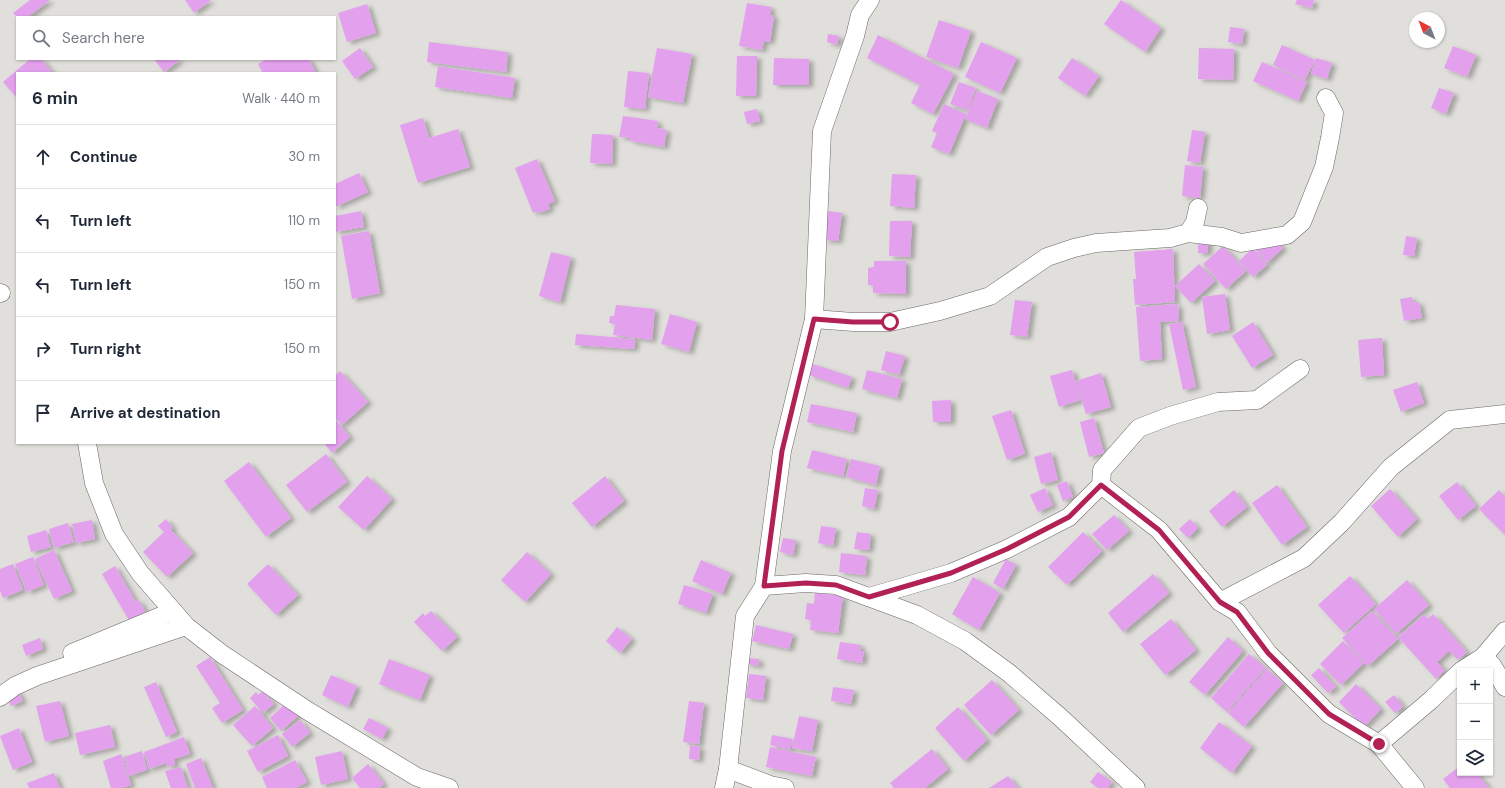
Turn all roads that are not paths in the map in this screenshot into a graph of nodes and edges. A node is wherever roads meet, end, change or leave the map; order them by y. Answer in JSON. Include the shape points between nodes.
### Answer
{"nodes":[{"id":1,"x":870,"y":0,"type":"edge"},
{"id":2,"x":1326,"y":98,"type":"dead end"},
{"id":3,"x":1198,"y":208,"type":"dead end"},
{"id":4,"x":1188,"y":233,"type":"junction"},
{"id":5,"x":814,"y":319,"type":"junction"},
{"id":6,"x":1300,"y":368,"type":"dead end"},
{"id":7,"x":1505,"y":414,"type":"edge"},
{"id":8,"x":87,"y":444,"type":"edge"},
{"id":9,"x":1101,"y":485,"type":"junction"},
{"id":10,"x":764,"y":586,"type":"junction"},
{"id":11,"x":869,"y":597,"type":"junction"},
{"id":12,"x":1220,"y":602,"type":"junction"},
{"id":13,"x":173,"y":611,"type":"junction"},
{"id":14,"x":186,"y":626,"type":"junction"},
{"id":15,"x":1505,"y":631,"type":"edge"},
{"id":16,"x":1483,"y":657,"type":"junction"},
{"id":17,"x":1467,"y":668,"type":"edge"},
{"id":18,"x":1457,"y":676,"type":"edge"},
{"id":19,"x":0,"y":683,"type":"edge"},
{"id":20,"x":1505,"y":687,"type":"edge"},
{"id":21,"x":0,"y":697,"type":"edge"},
{"id":22,"x":1379,"y":744,"type":"junction"},
{"id":23,"x":728,"y":769,"type":"junction"},
{"id":24,"x":449,"y":788,"type":"edge"},
{"id":25,"x":724,"y":788,"type":"edge"},
{"id":26,"x":785,"y":788,"type":"edge"},
{"id":27,"x":1136,"y":788,"type":"edge"},
{"id":28,"x":1415,"y":788,"type":"edge"}],
"edges":[{"from":1,"to":5,"type":"street","via":[[860,15],[822,131]]},
{"from":2,"to":4,"type":"street","via":[[1334,113],[1330,138],[1324,167],[1302,222],[1286,236],[1241,242]]},
{"from":3,"to":4,"type":"street","via":[[1195,222]]},
{"from":4,"to":5,"type":"street","via":[[1170,238],[1096,243],[1074,248],[1047,258],[990,296],[940,311],[890,322]]},
{"from":5,"to":10,"type":"street","via":[[782,451]]},
{"from":6,"to":9,"type":"street","via":[[1257,400],[1218,402],[1139,428],[1102,470]]},
{"from":7,"to":12,"type":"street","via":[[1450,420],[1391,467],[1342,522],[1304,558]]},
{"from":8,"to":13,"type":"street","via":[[94,483],[114,534],[140,573]]},
{"from":9,"to":11,"type":"street","via":[[1069,517],[1007,549],[951,573]]},
{"from":9,"to":12,"type":"street","via":[[1159,530]]},
{"from":10,"to":11,"type":"street","via":[[806,583],[836,585]]},
{"from":10,"to":23,"type":"street","via":[[745,616]]},
{"from":11,"to":27,"type":"street","via":[[917,615],[965,640],[1009,673],[1060,717]]},
{"from":12,"to":22,"type":"street","via":[[1237,612],[1268,653],[1329,714]]},
{"from":13,"to":14,"type":"street"},
{"from":13,"to":19,"type":"street"},
{"from":14,"to":21,"type":"street","via":[[37,676],[15,686]]},
{"from":14,"to":24,"type":"street","via":[[222,654],[308,711],[417,776]]},
{"from":15,"to":16,"type":"street"},
{"from":16,"to":17,"type":"street"},
{"from":16,"to":20,"type":"street","via":[[1492,665]]},
{"from":18,"to":22,"type":"street"},
{"from":22,"to":28,"type":"street"},
{"from":23,"to":25,"type":"street"},
{"from":23,"to":26,"type":"street"}]}
